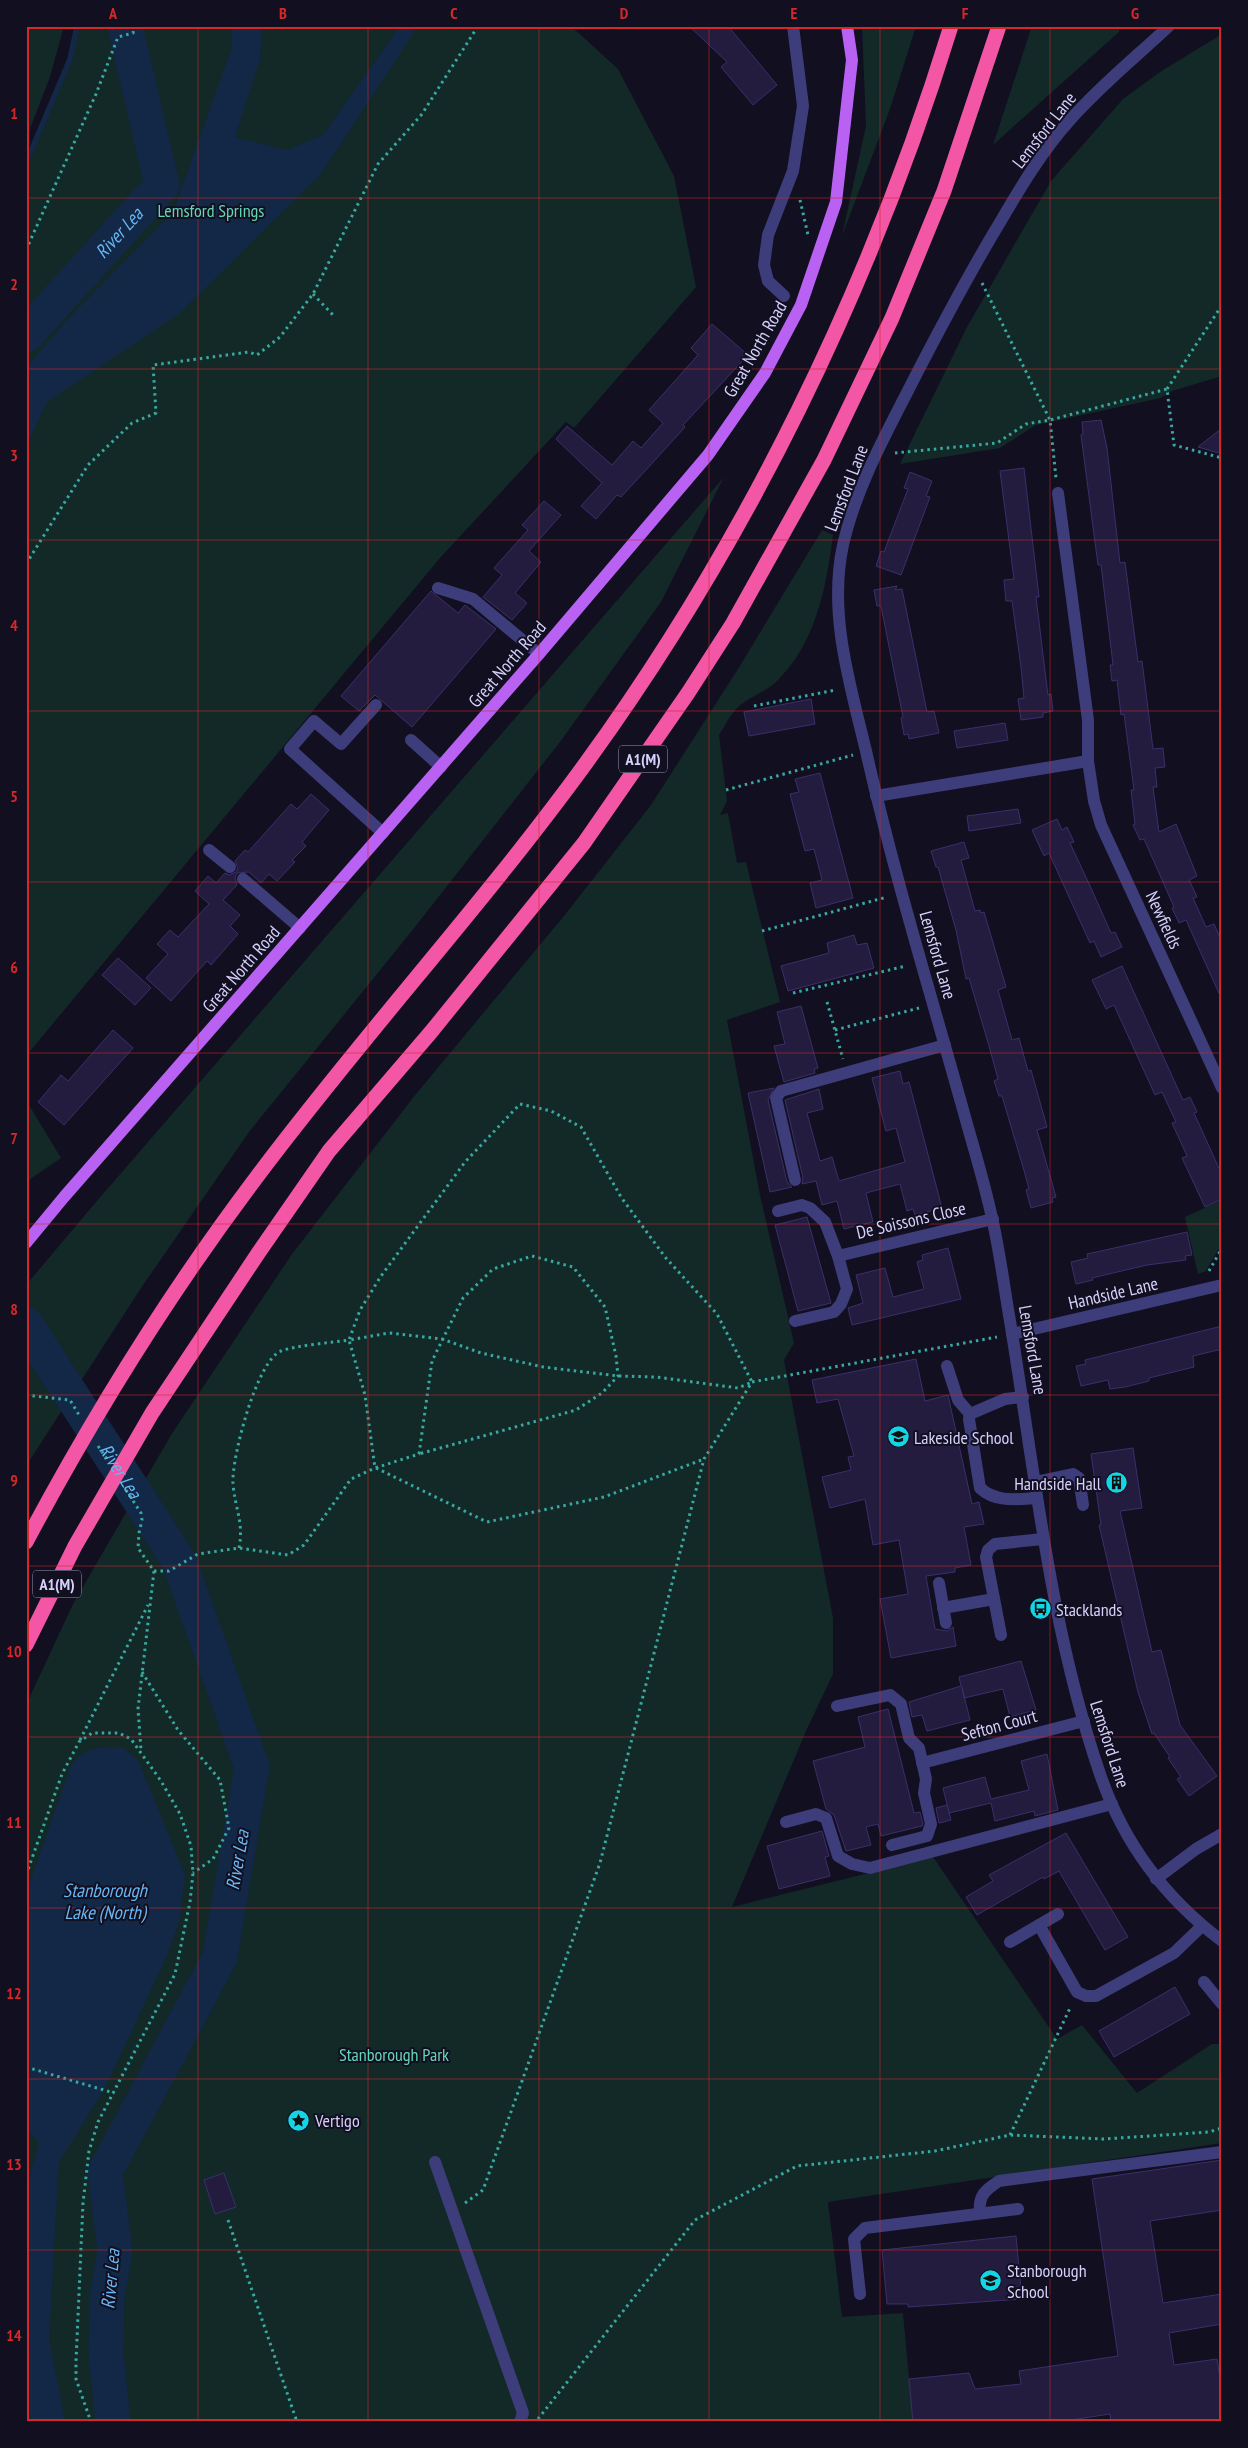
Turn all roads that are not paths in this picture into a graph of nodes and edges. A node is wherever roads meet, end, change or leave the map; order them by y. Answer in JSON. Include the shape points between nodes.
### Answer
{"nodes":[{"id":1,"x":793,"y":26,"type":"edge"},
{"id":2,"x":847,"y":26,"type":"edge"},
{"id":3,"x":951,"y":26,"type":"edge"},
{"id":4,"x":999,"y":26,"type":"edge"},
{"id":5,"x":1169,"y":26,"type":"edge"},
{"id":6,"x":784,"y":296,"type":"dead end"},
{"id":7,"x":1058,"y":493,"type":"road end"},
{"id":8,"x":438,"y":588,"type":"dead end"},
{"id":9,"x":540,"y":654,"type":"junction"},
{"id":10,"x":376,"y":705,"type":"dead end"},
{"id":11,"x":410,"y":740,"type":"dead end"},
{"id":12,"x":1088,"y":761,"type":"junction"},
{"id":13,"x":441,"y":767,"type":"junction"},
{"id":14,"x":876,"y":796,"type":"junction"},
{"id":15,"x":384,"y":833,"type":"junction"},
{"id":16,"x":209,"y":850,"type":"dead end"},
{"id":17,"x":230,"y":867,"type":"dead end"},
{"id":18,"x":243,"y":879,"type":"dead end"},
{"id":19,"x":300,"y":928,"type":"junction"},
{"id":20,"x":945,"y":1045,"type":"junction"},
{"id":21,"x":1222,"y":1088,"type":"edge"},
{"id":22,"x":795,"y":1180,"type":"dead end"},
{"id":23,"x":778,"y":1211,"type":"dead end"},
{"id":24,"x":993,"y":1219,"type":"junction"},
{"id":25,"x":28,"y":1241,"type":"edge"},
{"id":26,"x":838,"y":1256,"type":"junction"},
{"id":27,"x":1222,"y":1285,"type":"edge"},
{"id":28,"x":795,"y":1321,"type":"dead end"},
{"id":29,"x":1012,"y":1334,"type":"junction"},
{"id":30,"x":947,"y":1366,"type":"dead end"},
{"id":31,"x":1023,"y":1397,"type":"junction"},
{"id":32,"x":970,"y":1414,"type":"junction"},
{"id":33,"x":1035,"y":1482,"type":"junction"},
{"id":34,"x":1038,"y":1498,"type":"junction"},
{"id":35,"x":1083,"y":1505,"type":"dead end"},
{"id":36,"x":1043,"y":1539,"type":"junction"},
{"id":37,"x":26,"y":1542,"type":"edge"},
{"id":38,"x":939,"y":1583,"type":"dead end"},
{"id":39,"x":994,"y":1599,"type":"junction"},
{"id":40,"x":944,"y":1608,"type":"junction"},
{"id":41,"x":946,"y":1622,"type":"dead end"},
{"id":42,"x":1001,"y":1634,"type":"dead end"},
{"id":43,"x":26,"y":1645,"type":"edge"},
{"id":44,"x":837,"y":1706,"type":"dead end"},
{"id":45,"x":1084,"y":1721,"type":"junction"},
{"id":46,"x":922,"y":1762,"type":"junction"},
{"id":47,"x":1112,"y":1804,"type":"junction"},
{"id":48,"x":786,"y":1822,"type":"dead end"},
{"id":49,"x":1222,"y":1834,"type":"edge"},
{"id":50,"x":892,"y":1845,"type":"dead end"},
{"id":51,"x":1156,"y":1879,"type":"junction"},
{"id":52,"x":1058,"y":1914,"type":"dead end"},
{"id":53,"x":1039,"y":1925,"type":"junction"},
{"id":54,"x":1202,"y":1926,"type":"junction"},
{"id":55,"x":1222,"y":1941,"type":"edge"},
{"id":56,"x":1010,"y":1942,"type":"dead end"},
{"id":57,"x":1204,"y":1982,"type":"dead end"},
{"id":58,"x":1222,"y":2004,"type":"edge"},
{"id":59,"x":1222,"y":2152,"type":"edge"},
{"id":60,"x":435,"y":2162,"type":"dead end"},
{"id":61,"x":1018,"y":2209,"type":"dead end"},
{"id":62,"x":980,"y":2213,"type":"junction"},
{"id":63,"x":860,"y":2294,"type":"dead end"},
{"id":64,"x":520,"y":2422,"type":"edge"}],
"edges":[{"from":1,"to":6,"type":"street","via":[[803,106],[793,171],[768,235],[764,265],[768,281]]},
{"from":2,"to":9,"type":"main road","name":"Great North Road","via":[[852,60],[836,202],[801,305],[765,373],[708,455]]},
{"from":3,"to":37,"type":"highway","number":"A1(M)","via":[[897,186],[835,333],[756,491],[692,603],[588,761],[530,839],[255,1178],[177,1290],[115,1388]]},
{"from":4,"to":43,"type":"highway","number":"A1(M)","via":[[944,191],[892,318],[824,460],[733,623],[584,843],[431,1032],[329,1151],[152,1413],[89,1522]]},
{"from":5,"to":14,"type":"street","name":"Lemsford Lane","via":[[1068,121],[1011,203],[877,454],[855,504],[843,545],[837,583],[839,624]]},
{"from":7,"to":12,"type":"street","name":"Newfields","via":[[1088,720]]},
{"from":8,"to":9,"type":"street","via":[[473,599]]},
{"from":9,"to":13,"type":"main road","name":"Great North Road"},
{"from":10,"to":15,"type":"street","via":[[341,744],[314,721],[290,749]]},
{"from":11,"to":13,"type":"street"},
{"from":12,"to":14,"type":"street"},
{"from":12,"to":21,"type":"street","name":"Newfields","via":[[1101,825]]},
{"from":13,"to":15,"type":"main road","name":"Great North Road"},
{"from":14,"to":20,"type":"street","name":"Lemsford Lane"},
{"from":15,"to":19,"type":"main road","name":"Great North Road"},
{"from":16,"to":17,"type":"street"},
{"from":18,"to":19,"type":"street"},
{"from":19,"to":25,"type":"main road","name":"Great North Road"},
{"from":20,"to":22,"type":"street","via":[[781,1091],[776,1098]]},
{"from":20,"to":24,"type":"street","name":"Lemsford Lane"},
{"from":23,"to":26,"type":"street","via":[[802,1205],[810,1208],[825,1222]]},
{"from":24,"to":26,"type":"street","name":"De Soissons Close"},
{"from":24,"to":29,"type":"street","name":"Lemsford Lane"},
{"from":26,"to":28,"type":"street","via":[[847,1289],[841,1304],[834,1312]]},
{"from":27,"to":29,"type":"street","name":"Handside Lane"},
{"from":29,"to":31,"type":"street","name":"Lemsford Lane"},
{"from":30,"to":32,"type":"street","via":[[958,1400]]},
{"from":31,"to":32,"type":"street","via":[[1005,1399]]},
{"from":31,"to":33,"type":"street","name":"Lemsford Lane"},
{"from":32,"to":34,"type":"street","via":[[980,1488],[986,1494],[1006,1500]]},
{"from":33,"to":34,"type":"street","name":"Lemsford Lane"},
{"from":33,"to":35,"type":"street","via":[[1073,1474],[1079,1478]]},
{"from":34,"to":36,"type":"street","name":"Lemsford Lane"},
{"from":36,"to":39,"type":"street","via":[[995,1544],[988,1550],[986,1557]]},
{"from":36,"to":45,"type":"street","name":"Lemsford Lane","via":[[1068,1665]]},
{"from":38,"to":40,"type":"street"},
{"from":39,"to":40,"type":"street"},
{"from":39,"to":42,"type":"street"},
{"from":40,"to":41,"type":"street"},
{"from":44,"to":46,"type":"street","via":[[890,1695],[901,1704],[909,1738],[919,1748]]},
{"from":45,"to":46,"type":"street","name":"Sefton Court"},
{"from":45,"to":47,"type":"street","name":"Lemsford Lane"},
{"from":46,"to":50,"type":"street","via":[[931,1824],[927,1836]]},
{"from":47,"to":48,"type":"street","via":[[870,1868],[852,1864],[838,1856],[826,1818],[816,1814]]},
{"from":47,"to":51,"type":"street","name":"Lemsford Lane","via":[[1135,1849]]},
{"from":49,"to":51,"type":"street"},
{"from":51,"to":54,"type":"street","name":"Lemsford Lane"},
{"from":52,"to":53,"type":"street"},
{"from":53,"to":54,"type":"street","via":[[1077,1992],[1086,1996],[1096,1996],[1174,1953]]},
{"from":53,"to":56,"type":"street"},
{"from":54,"to":55,"type":"street","name":"Lemsford Lane"},
{"from":57,"to":58,"type":"street"},
{"from":59,"to":62,"type":"street","via":[[999,2181],[984,2190],[979,2204]]},
{"from":60,"to":64,"type":"street","via":[[523,2413]]},
{"from":61,"to":62,"type":"street"},
{"from":62,"to":63,"type":"street","via":[[865,2228],[854,2239]]}]}
